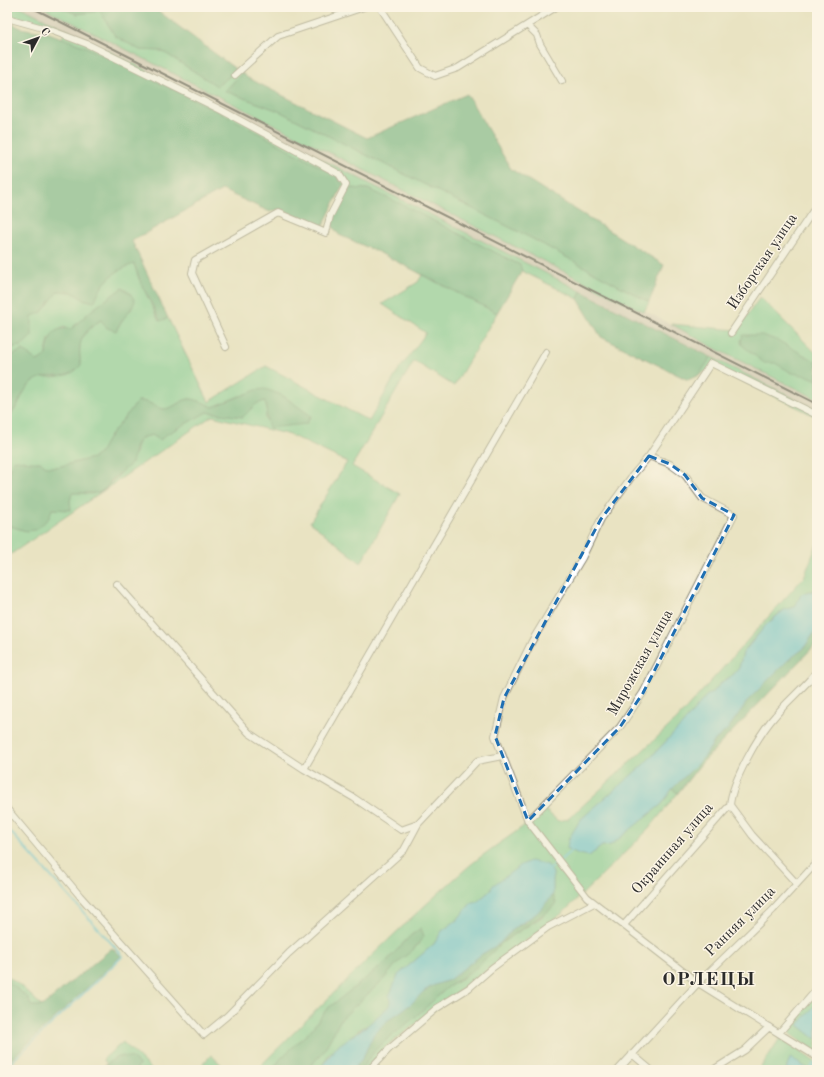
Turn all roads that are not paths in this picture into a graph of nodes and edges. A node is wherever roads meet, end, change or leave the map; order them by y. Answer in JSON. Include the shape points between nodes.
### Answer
{"nodes":[{"id":1,"x":364,"y":7,"type":"edge"},
{"id":2,"x":380,"y":7,"type":"edge"},
{"id":3,"x":556,"y":7,"type":"edge"},
{"id":4,"x":7,"y":18,"type":"edge"},
{"id":5,"x":528,"y":26,"type":"junction"},
{"id":6,"x":235,"y":75,"type":"dead end"},
{"id":7,"x":562,"y":81,"type":"dead end"},
{"id":8,"x":817,"y":205,"type":"edge"},
{"id":9,"x":731,"y":333,"type":"dead end"},
{"id":10,"x":226,"y":347,"type":"dead end"},
{"id":11,"x":546,"y":352,"type":"dead end"},
{"id":12,"x":817,"y":415,"type":"edge"},
{"id":13,"x":650,"y":456,"type":"junction"},
{"id":14,"x":117,"y":584,"type":"dead end"},
{"id":15,"x":817,"y":671,"type":"edge"},
{"id":16,"x":502,"y":756,"type":"junction"},
{"id":17,"x":304,"y":769,"type":"junction"},
{"id":18,"x":730,"y":804,"type":"junction"},
{"id":19,"x":7,"y":809,"type":"edge"},
{"id":20,"x":528,"y":821,"type":"junction"},
{"id":21,"x":418,"y":824,"type":"junction"},
{"id":22,"x":817,"y":862,"type":"edge"},
{"id":23,"x":797,"y":884,"type":"junction"},
{"id":24,"x":594,"y":903,"type":"junction"},
{"id":25,"x":624,"y":925,"type":"junction"},
{"id":26,"x":698,"y":983,"type":"junction"},
{"id":27,"x":817,"y":989,"type":"edge"},
{"id":28,"x":770,"y":1027,"type":"junction"},
{"id":29,"x":779,"y":1033,"type":"junction"},
{"id":30,"x":632,"y":1054,"type":"junction"},
{"id":31,"x":817,"y":1057,"type":"edge"},
{"id":32,"x":369,"y":1070,"type":"edge"},
{"id":33,"x":618,"y":1070,"type":"edge"},
{"id":34,"x":652,"y":1070,"type":"edge"},
{"id":35,"x":713,"y":1070,"type":"edge"}],
"edges":[{"from":1,"to":6,"type":"street","via":[[278,36]]},
{"from":2,"to":5,"type":"street","via":[[420,68],[435,76],[458,68]]},
{"from":3,"to":5,"type":"street"},
{"from":4,"to":10,"type":"street","via":[[87,44],[221,110],[339,174],[346,185],[330,216],[326,233],[278,213],[195,260],[192,273]]},
{"from":5,"to":7,"type":"street","via":[[537,35]]},
{"from":8,"to":9,"type":"street","name":"Изборская улица"},
{"from":11,"to":17,"type":"street"},
{"from":12,"to":13,"type":"street","via":[[711,362]]},
{"from":13,"to":16,"type":"street","via":[[601,519],[582,558],[532,641],[504,698],[496,736]]},
{"from":13,"to":20,"type":"street","name":"Мирожская улица","via":[[670,464],[685,475],[702,498],[734,515],[643,693],[620,727]]},
{"from":14,"to":17,"type":"street","via":[[249,733]]},
{"from":15,"to":18,"type":"street","name":"Окраинная улица","via":[[774,716],[730,793]]},
{"from":16,"to":20,"type":"street"},
{"from":16,"to":21,"type":"street","via":[[477,761]]},
{"from":17,"to":21,"type":"street","via":[[354,798],[401,830]]},
{"from":18,"to":23,"type":"street","via":[[752,835]]},
{"from":18,"to":25,"type":"street","name":"Окраинная улица"},
{"from":19,"to":21,"type":"street","via":[[80,896],[204,1035],[227,1016],[289,953],[404,850]]},
{"from":20,"to":24,"type":"street"},
{"from":22,"to":23,"type":"street","name":"Ранняя улица"},
{"from":23,"to":26,"type":"street","name":"Ранняя улица"},
{"from":24,"to":25,"type":"street"},
{"from":24,"to":32,"type":"street","via":[[548,927],[469,988],[437,1008]]},
{"from":25,"to":26,"type":"street"},
{"from":26,"to":28,"type":"street"},
{"from":26,"to":30,"type":"street","name":"Ранняя улица"},
{"from":27,"to":29,"type":"street"},
{"from":28,"to":29,"type":"street"},
{"from":28,"to":35,"type":"street","via":[[745,1050]]},
{"from":29,"to":31,"type":"street"},
{"from":30,"to":33,"type":"street","name":"Ранняя улица"},
{"from":30,"to":34,"type":"street"}]}
